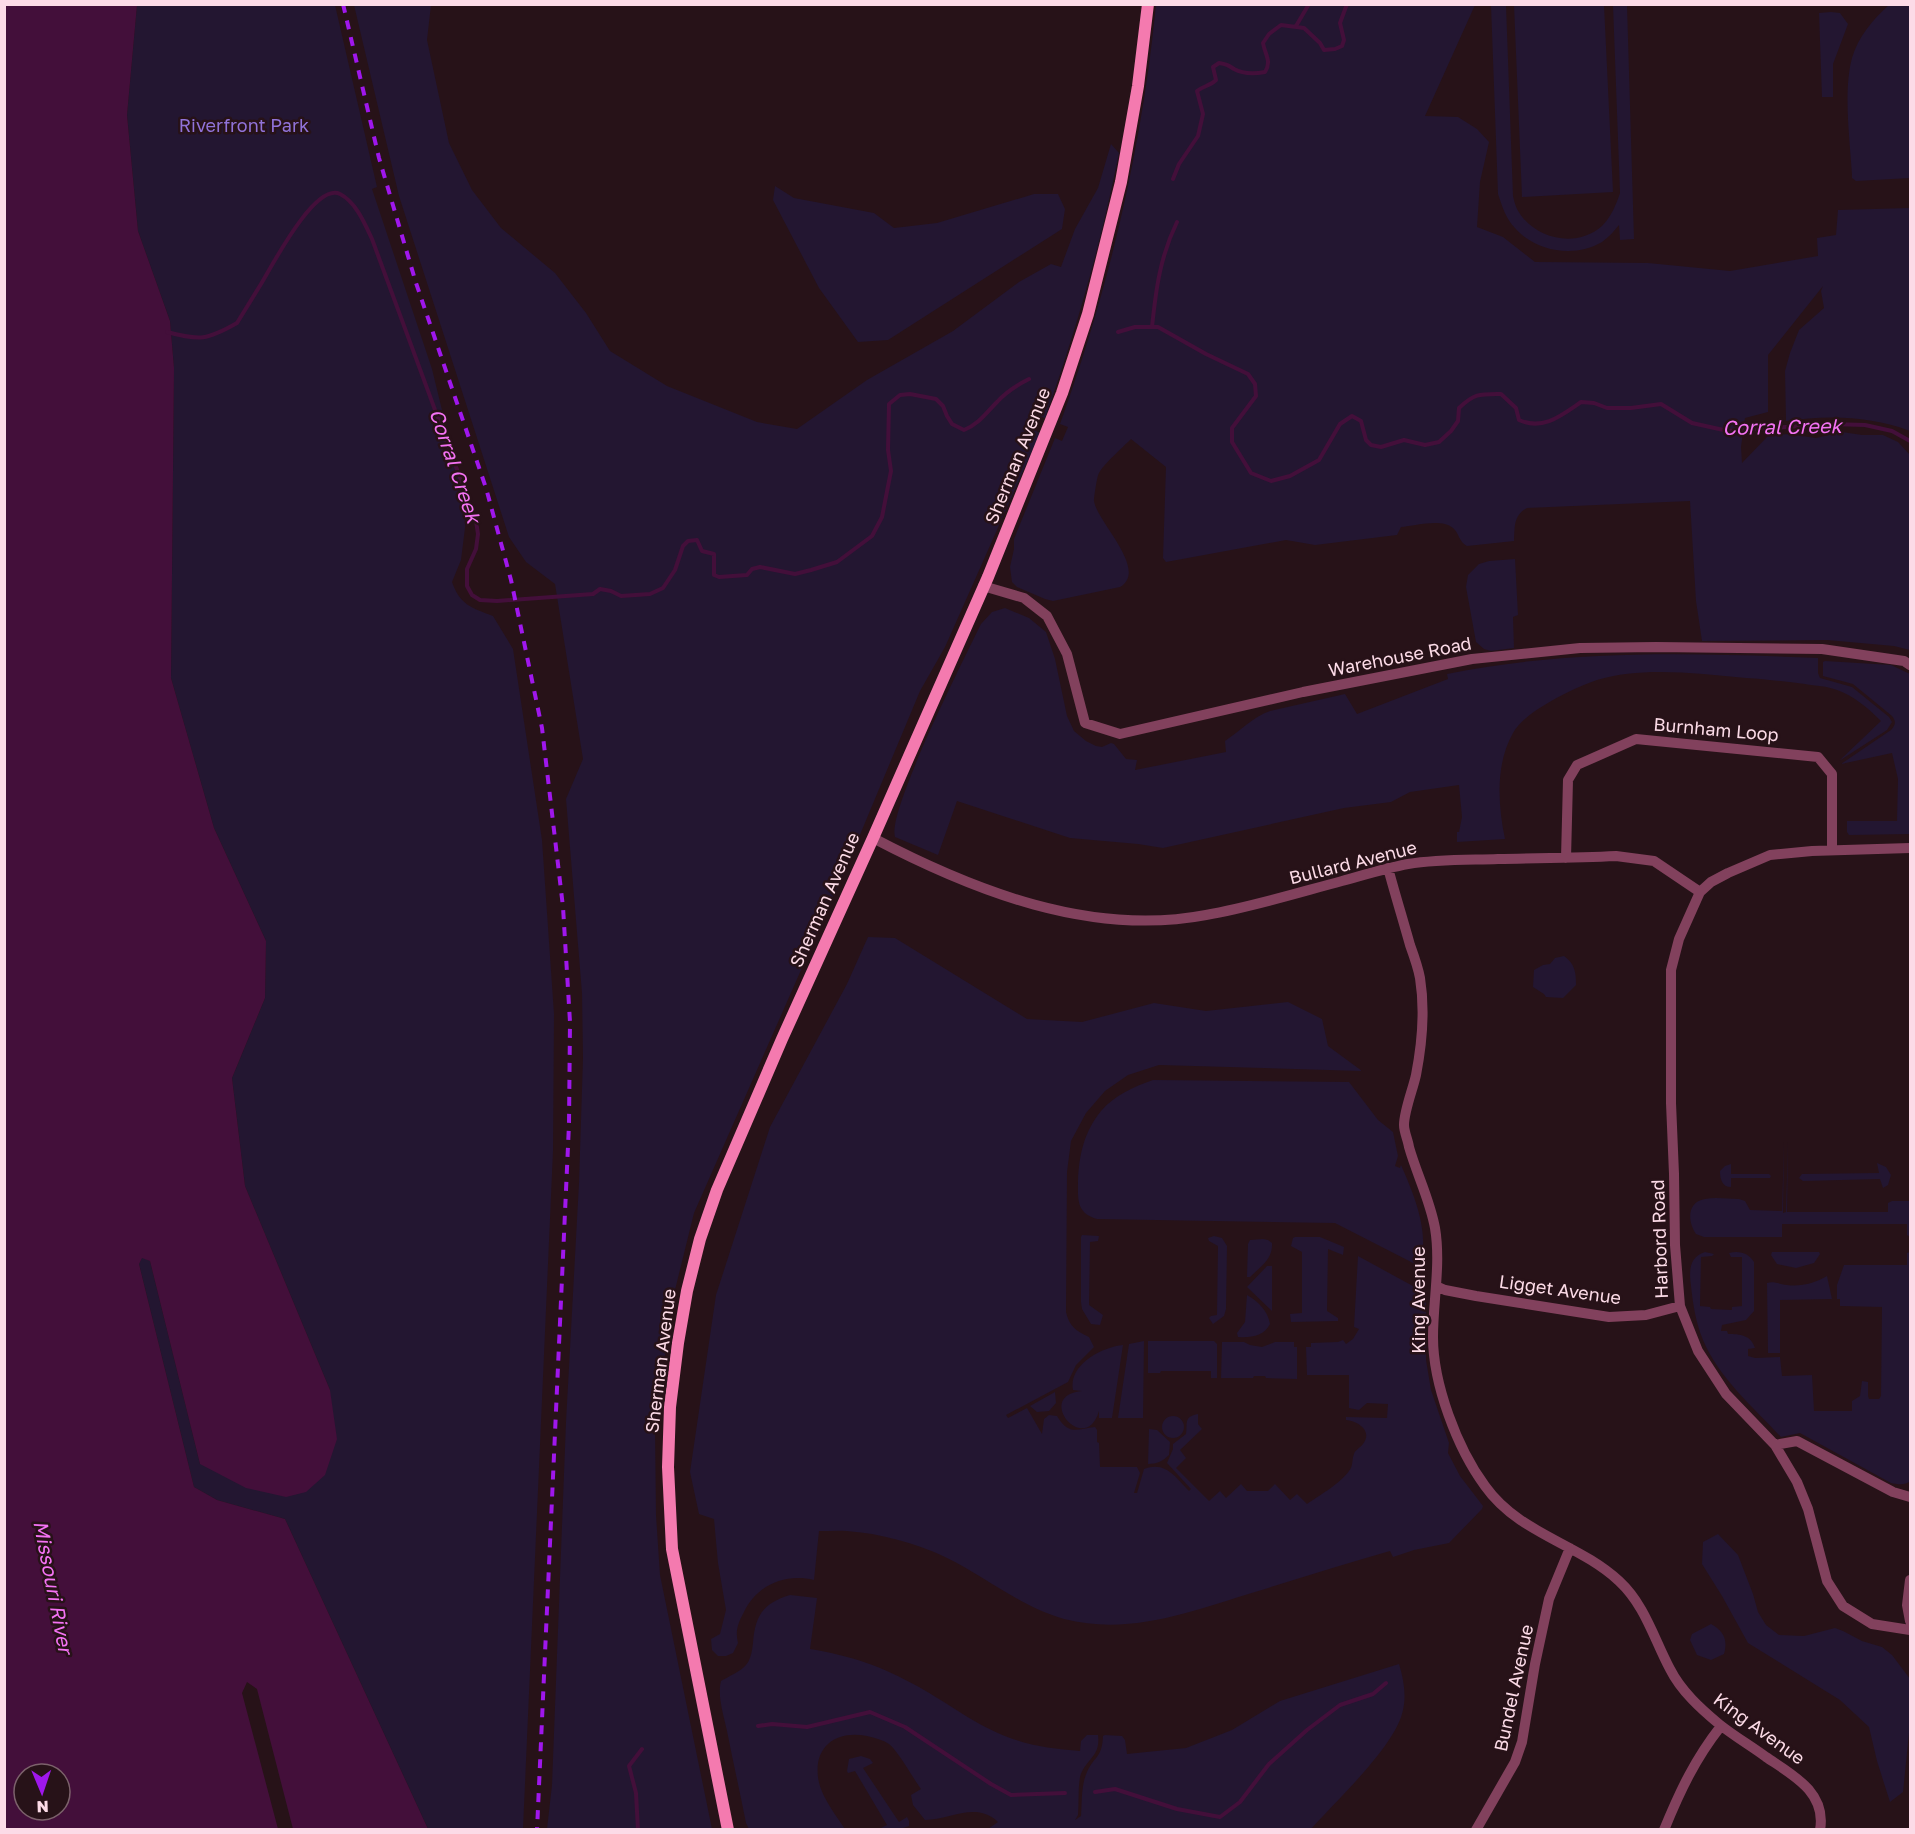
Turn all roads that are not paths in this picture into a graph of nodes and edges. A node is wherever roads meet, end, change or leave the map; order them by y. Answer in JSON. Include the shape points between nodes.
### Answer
{"nodes":[{"id":1,"x":1148,"y":4,"type":"edge"},
{"id":2,"x":984,"y":586,"type":"junction"},
{"id":3,"x":1911,"y":665,"type":"edge"},
{"id":4,"x":873,"y":838,"type":"junction"},
{"id":5,"x":1911,"y":848,"type":"edge"},
{"id":6,"x":1832,"y":850,"type":"junction"},
{"id":7,"x":1566,"y":858,"type":"junction"},
{"id":8,"x":1388,"y":868,"type":"junction"},
{"id":9,"x":1700,"y":892,"type":"junction"},
{"id":10,"x":1436,"y":1286,"type":"junction"},
{"id":11,"x":1680,"y":1306,"type":"junction"},
{"id":12,"x":1775,"y":1444,"type":"junction"},
{"id":13,"x":1911,"y":1497,"type":"edge"},
{"id":14,"x":1570,"y":1548,"type":"junction"},
{"id":15,"x":1911,"y":1580,"type":"edge"},
{"id":16,"x":1911,"y":1621,"type":"edge"},
{"id":17,"x":1911,"y":1630,"type":"edge"},
{"id":18,"x":1721,"y":1726,"type":"junction"},
{"id":19,"x":728,"y":1830,"type":"edge"},
{"id":20,"x":1476,"y":1830,"type":"edge"},
{"id":21,"x":1664,"y":1830,"type":"edge"},
{"id":22,"x":1820,"y":1830,"type":"edge"}],
"edges":[{"from":1,"to":2,"type":"street","name":"Sherman Avenue","via":[[1121,182],[1088,314],[1049,431]]},
{"from":2,"to":3,"type":"street","name":"Warehouse Road","via":[[1024,598],[1047,616],[1067,654],[1085,723],[1120,734],[1472,659],[1580,648],[1822,649]]},
{"from":2,"to":4,"type":"street","name":"Sherman Avenue"},
{"from":4,"to":8,"type":"street","name":"Bullard Avenue","via":[[986,890],[1102,919],[1150,922],[1205,916]]},
{"from":4,"to":19,"type":"street","name":"Sherman Avenue","via":[[717,1190],[700,1239],[678,1343],[670,1407],[672,1549]]},
{"from":5,"to":6,"type":"street"},
{"from":6,"to":7,"type":"street","name":"Burnham Loop","via":[[1832,774],[1818,757],[1636,739],[1577,765],[1568,780]]},
{"from":6,"to":9,"type":"street","via":[[1770,855],[1728,873]]},
{"from":7,"to":8,"type":"street","name":"Bullard Avenue","via":[[1437,859]]},
{"from":7,"to":9,"type":"street","name":"Bullard Avenue","via":[[1616,856],[1654,861]]},
{"from":8,"to":10,"type":"street","name":"King Avenue","via":[[1420,977],[1423,1023],[1404,1125],[1435,1230]]},
{"from":9,"to":11,"type":"street","name":"Harbord Road","via":[[1679,939],[1671,970],[1671,1103]]},
{"from":10,"to":11,"type":"street","name":"Ligget Avenue","via":[[1609,1317],[1646,1315]]},
{"from":10,"to":14,"type":"street","name":"King Avenue","via":[[1435,1362],[1465,1455],[1501,1507]]},
{"from":11,"to":12,"type":"street","name":"Harbord Road","via":[[1698,1351],[1726,1394]]},
{"from":12,"to":13,"type":"street","via":[[1797,1441],[1893,1492]]},
{"from":12,"to":17,"type":"street","name":"Harbord Road","via":[[1797,1482],[1827,1581],[1843,1606],[1872,1624]]},
{"from":14,"to":18,"type":"street","name":"King Avenue","via":[[1622,1583],[1640,1606],[1671,1671],[1688,1696]]},
{"from":14,"to":20,"type":"street","name":"Bundel Avenue","via":[[1550,1599],[1522,1742],[1515,1762]]},
{"from":15,"to":16,"type":"street","via":[[1907,1605]]},
{"from":18,"to":21,"type":"street","via":[[1688,1774]]},
{"from":18,"to":22,"type":"street","name":"King Avenue","via":[[1796,1775],[1818,1804]]}]}
